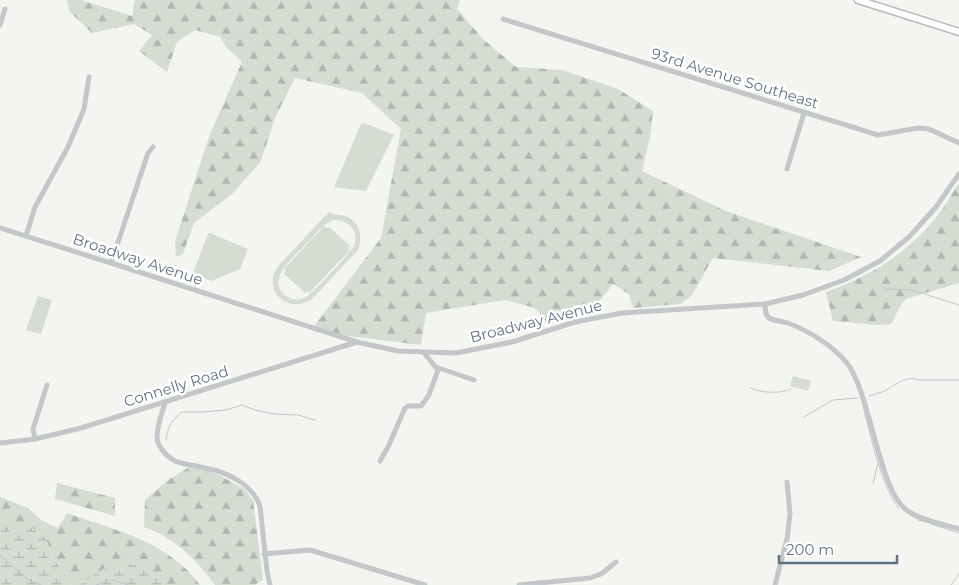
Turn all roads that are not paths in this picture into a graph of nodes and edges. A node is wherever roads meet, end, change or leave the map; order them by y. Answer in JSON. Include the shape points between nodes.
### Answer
{"nodes":[{"id":1,"x":858,"y":0,"type":"edge"},
{"id":2,"x":5,"y":9,"type":"dead end"},
{"id":3,"x":503,"y":19,"type":"dead end"},
{"id":4,"x":0,"y":26,"type":"edge"},
{"id":5,"x":959,"y":32,"type":"edge"},
{"id":6,"x":89,"y":77,"type":"dead end"},
{"id":7,"x":804,"y":113,"type":"junction"},
{"id":8,"x":959,"y":143,"type":"edge"},
{"id":9,"x":153,"y":147,"type":"dead end"},
{"id":10,"x":787,"y":169,"type":"dead end"},
{"id":11,"x":959,"y":174,"type":"edge"},
{"id":12,"x":0,"y":228,"type":"edge"},
{"id":13,"x":26,"y":236,"type":"junction"},
{"id":14,"x":111,"y":262,"type":"junction"},
{"id":15,"x":764,"y":304,"type":"junction"},
{"id":16,"x":357,"y":342,"type":"junction"},
{"id":17,"x":424,"y":353,"type":"junction"},
{"id":18,"x":436,"y":367,"type":"junction"},
{"id":19,"x":474,"y":380,"type":"dead end"},
{"id":20,"x":47,"y":385,"type":"dead end"},
{"id":21,"x":165,"y":403,"type":"junction"},
{"id":22,"x":35,"y":439,"type":"junction"},
{"id":23,"x":0,"y":442,"type":"edge"},
{"id":24,"x":380,"y":461,"type":"dead end"},
{"id":25,"x":787,"y":482,"type":"dead end"},
{"id":26,"x":959,"y":529,"type":"edge"},
{"id":27,"x":264,"y":554,"type":"junction"},
{"id":28,"x":616,"y":562,"type":"dead end"},
{"id":29,"x":270,"y":585,"type":"edge"},
{"id":30,"x":425,"y":585,"type":"edge"},
{"id":31,"x":519,"y":585,"type":"edge"},
{"id":32,"x":775,"y":585,"type":"edge"}],
"edges":[{"from":1,"to":5,"type":"main road"},
{"from":2,"to":4,"type":"street"},
{"from":3,"to":7,"type":"street","name":"93rd Avenue Southeast"},
{"from":6,"to":13,"type":"street","via":[[84,109],[68,147],[35,207]]},
{"from":7,"to":8,"type":"street","name":"93rd Avenue Southeast","via":[[878,136],[918,128]]},
{"from":7,"to":10,"type":"street"},
{"from":9,"to":14,"type":"street","via":[[148,153]]},
{"from":11,"to":15,"type":"street","name":"Broadway Avenue","via":[[909,238],[880,260],[822,289]]},
{"from":12,"to":13,"type":"street","name":"Broadway Avenue"},
{"from":13,"to":14,"type":"street","name":"Broadway Avenue"},
{"from":14,"to":16,"type":"street","name":"Broadway Avenue"},
{"from":15,"to":17,"type":"street","name":"Broadway Avenue","via":[[622,314],[575,322],[512,342],[456,353]]},
{"from":15,"to":26,"type":"street","via":[[770,318],[818,338],[848,365],[859,387],[888,481],[900,504],[915,515]]},
{"from":16,"to":17,"type":"street","name":"Broadway Avenue"},
{"from":16,"to":21,"type":"street","name":"Connelly Road"},
{"from":17,"to":18,"type":"street"},
{"from":18,"to":19,"type":"street"},
{"from":18,"to":24,"type":"street","via":[[438,373],[427,400],[421,406],[405,408]]},
{"from":20,"to":22,"type":"street","via":[[33,429]]},
{"from":21,"to":22,"type":"street","name":"Connelly Road"},
{"from":21,"to":27,"type":"street","via":[[157,436],[163,450],[175,461],[216,471],[251,490],[260,506]]},
{"from":22,"to":23,"type":"street","name":"Connelly Road"},
{"from":25,"to":32,"type":"street","via":[[790,514]]},
{"from":27,"to":29,"type":"street"},
{"from":27,"to":30,"type":"street","via":[[310,550]]},
{"from":28,"to":31,"type":"street","via":[[590,578]]}]}
